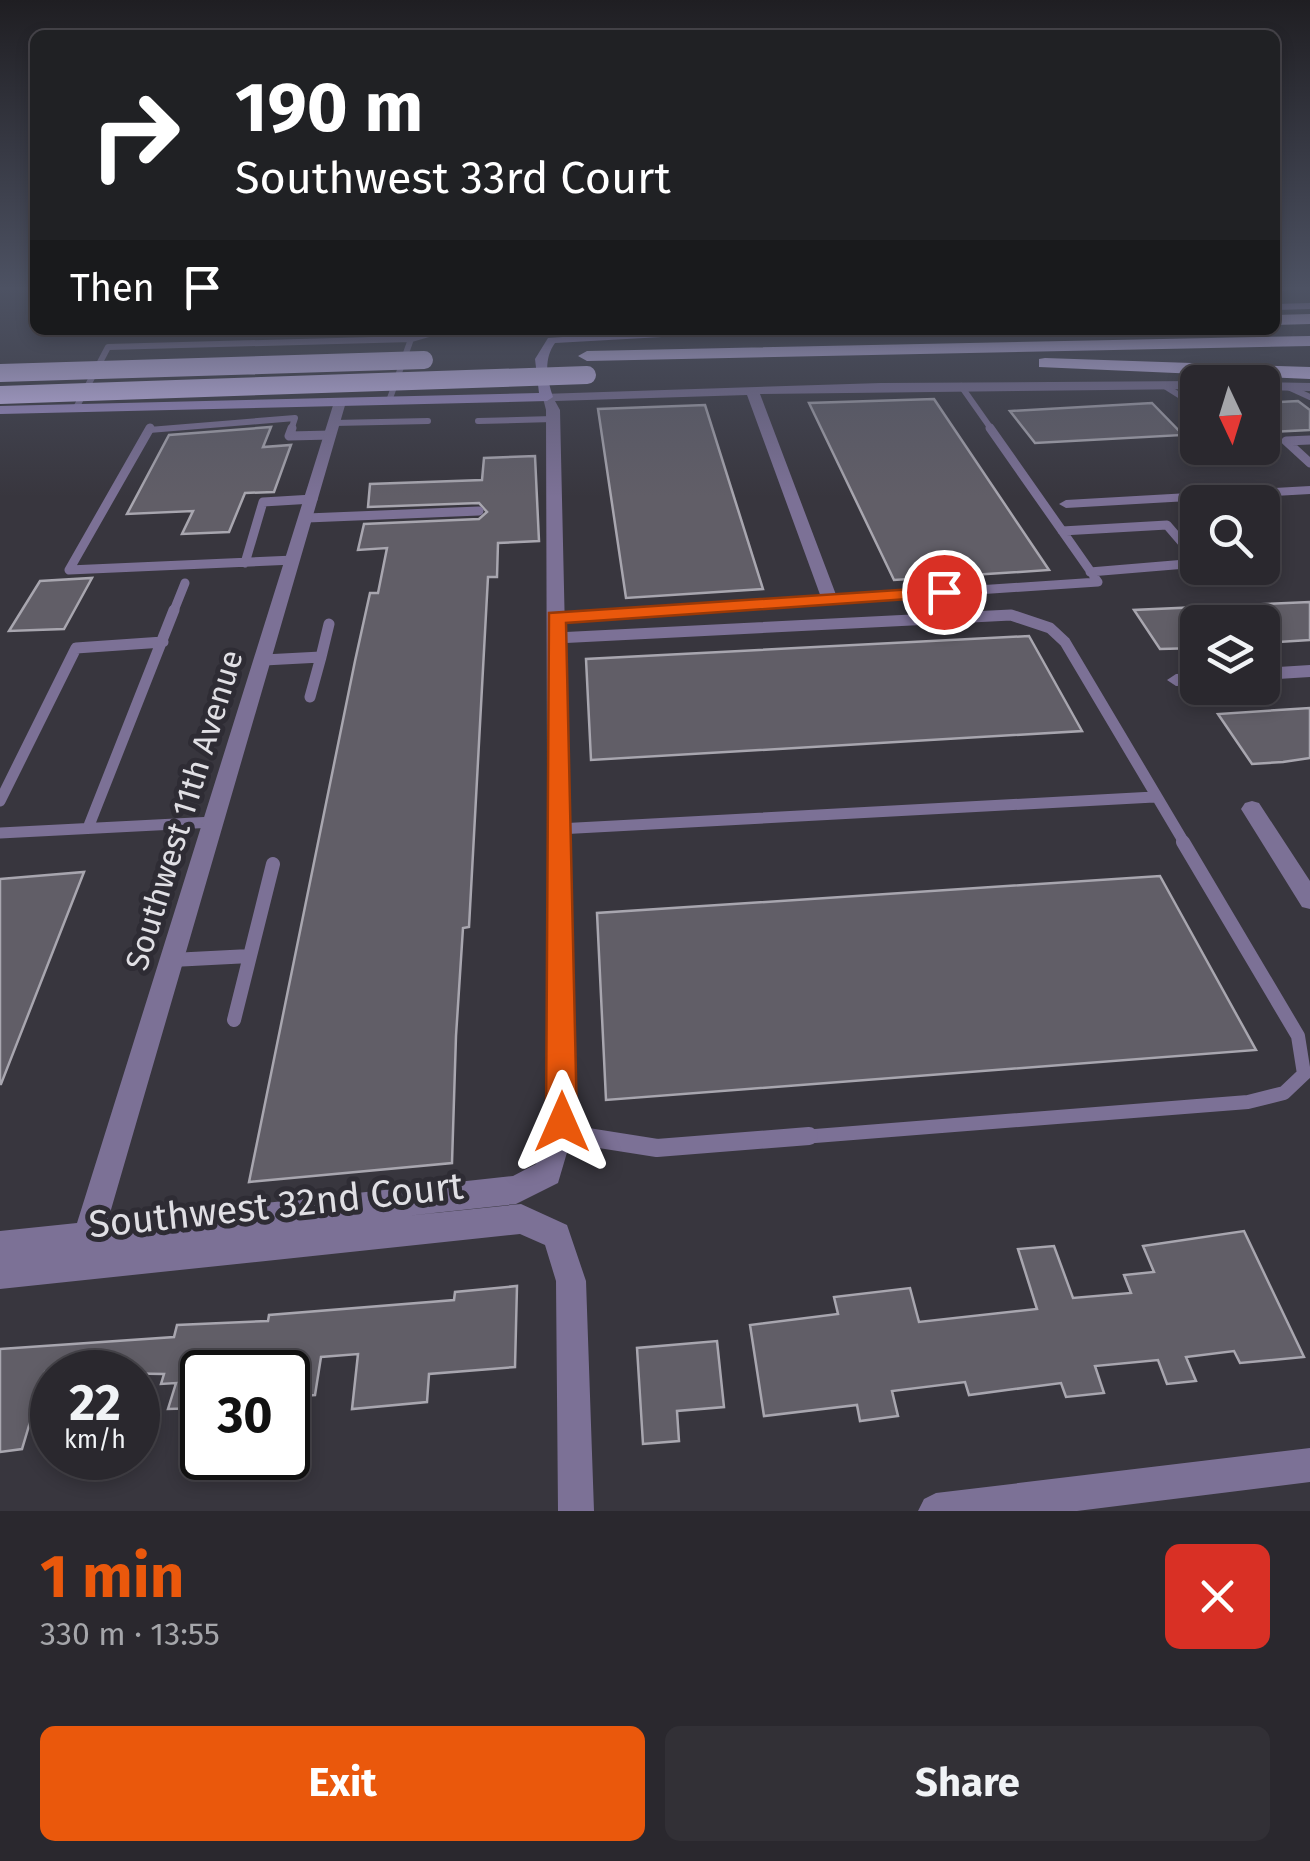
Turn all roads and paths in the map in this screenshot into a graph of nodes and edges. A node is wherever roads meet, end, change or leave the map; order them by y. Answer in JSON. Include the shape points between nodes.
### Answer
{"nodes":[{"id":1,"x":103,"y":357,"type":"edge"},
{"id":2,"x":405,"y":357,"type":"edge"},
{"id":3,"x":544,"y":357,"type":"edge"},
{"id":4,"x":621,"y":357,"type":"edge"},
{"id":5,"x":861,"y":357,"type":"edge"},
{"id":6,"x":1310,"y":360,"type":"edge"},
{"id":7,"x":1045,"y":363,"type":"junction"},
{"id":8,"x":587,"y":366,"type":"junction"},
{"id":9,"x":0,"y":373,"type":"edge"},
{"id":10,"x":1310,"y":373,"type":"edge"},
{"id":11,"x":1164,"y":385,"type":"junction"},
{"id":12,"x":1180,"y":385,"type":"edge"},
{"id":13,"x":961,"y":386,"type":"junction"},
{"id":14,"x":1280,"y":386,"type":"edge"},
{"id":15,"x":1286,"y":386,"type":"junction"},
{"id":16,"x":1310,"y":387,"type":"edge"},
{"id":17,"x":752,"y":391,"type":"junction"},
{"id":18,"x":0,"y":395,"type":"edge"},
{"id":19,"x":1180,"y":395,"type":"edge"},
{"id":20,"x":1310,"y":397,"type":"edge"},
{"id":21,"x":547,"y":398,"type":"junction"},
{"id":22,"x":389,"y":401,"type":"junction"},
{"id":23,"x":76,"y":408,"type":"junction"},
{"id":24,"x":0,"y":410,"type":"edge"},
{"id":25,"x":335,"y":420,"type":"junction"},
{"id":26,"x":553,"y":420,"type":"junction"},
{"id":27,"x":428,"y":421,"type":"dead end"},
{"id":28,"x":478,"y":421,"type":"dead end"},
{"id":29,"x":1310,"y":440,"type":"edge"},
{"id":30,"x":1310,"y":463,"type":"edge"},
{"id":31,"x":1310,"y":490,"type":"edge"},
{"id":32,"x":1066,"y":504,"type":"dead end"},
{"id":33,"x":310,"y":509,"type":"junction"},
{"id":34,"x":479,"y":511,"type":"dead end"},
{"id":35,"x":1062,"y":532,"type":"junction"},
{"id":36,"x":1180,"y":541,"type":"edge"},
{"id":37,"x":294,"y":560,"type":"junction"},
{"id":38,"x":244,"y":563,"type":"junction"},
{"id":39,"x":1180,"y":565,"type":"edge"},
{"id":40,"x":1094,"y":577,"type":"junction"},
{"id":41,"x":185,"y":583,"type":"dead end"},
{"id":42,"x":830,"y":600,"type":"junction"},
{"id":43,"x":329,"y":624,"type":"dead end"},
{"id":44,"x":556,"y":628,"type":"junction"},
{"id":45,"x":163,"y":642,"type":"junction"},
{"id":46,"x":320,"y":656,"type":"junction"},
{"id":47,"x":264,"y":660,"type":"junction"},
{"id":48,"x":1310,"y":671,"type":"edge"},
{"id":49,"x":1280,"y":673,"type":"edge"},
{"id":50,"x":1176,"y":680,"type":"dead end"},
{"id":51,"x":1180,"y":680,"type":"edge"},
{"id":52,"x":310,"y":697,"type":"dead end"},
{"id":53,"x":1154,"y":796,"type":"junction"},
{"id":54,"x":0,"y":801,"type":"edge"},
{"id":55,"x":1252,"y":809,"type":"dead end"},
{"id":56,"x":214,"y":822,"type":"junction"},
{"id":57,"x":88,"y":828,"type":"junction"},
{"id":58,"x":558,"y":830,"type":"junction"},
{"id":59,"x":0,"y":834,"type":"edge"},
{"id":60,"x":272,"y":864,"type":"dead end"},
{"id":61,"x":1310,"y":900,"type":"edge"},
{"id":62,"x":250,"y":956,"type":"junction"},
{"id":63,"x":172,"y":960,"type":"junction"},
{"id":64,"x":234,"y":1020,"type":"dead end"},
{"id":65,"x":562,"y":1122,"type":"junction"},
{"id":66,"x":88,"y":1236,"type":"junction"},
{"id":67,"x":0,"y":1246,"type":"edge"},
{"id":68,"x":0,"y":1274,"type":"edge"},
{"id":69,"x":1310,"y":1465,"type":"edge"},
{"id":70,"x":576,"y":1511,"type":"edge"},
{"id":71,"x":936,"y":1511,"type":"edge"}],
"edges":[{"from":1,"to":23,"type":"lane"},
{"from":2,"to":22,"type":"lane"},
{"from":3,"to":21,"type":"street","via":[[540,381]]},
{"from":4,"to":8,"type":"highway"},
{"from":5,"to":8,"type":"highway"},
{"from":6,"to":7,"type":"highway"},
{"from":7,"to":8,"type":"highway"},
{"from":7,"to":10,"type":"highway"},
{"from":8,"to":9,"type":"highway","bridge":true},
{"from":8,"to":18,"type":"highway","bridge":true},
{"from":11,"to":12,"type":"street"},
{"from":11,"to":13,"type":"street"},
{"from":11,"to":19,"type":"lane"},
{"from":13,"to":17,"type":"street"},
{"from":13,"to":35,"type":"lane"},
{"from":14,"to":15,"type":"street"},
{"from":15,"to":16,"type":"street"},
{"from":15,"to":20,"type":"lane"},
{"from":17,"to":21,"type":"street"},
{"from":17,"to":42,"type":"street"},
{"from":21,"to":22,"type":"street"},
{"from":21,"to":26,"type":"street"},
{"from":22,"to":25,"type":"street"},
{"from":23,"to":24,"type":"street"},
{"from":23,"to":25,"type":"street"},
{"from":25,"to":27,"type":"lane"},
{"from":25,"to":33,"type":"street","name":"Southwest 11th Avenue"},
{"from":25,"to":38,"type":"lane","via":[[289,436],[295,418],[151,427],[68,570]]},
{"from":26,"to":28,"type":"lane"},
{"from":26,"to":44,"type":"street"},
{"from":29,"to":30,"type":"lane","via":[[1286,441]]},
{"from":31,"to":32,"type":"street"},
{"from":33,"to":34,"type":"lane"},
{"from":33,"to":37,"type":"street","name":"Southwest 11th Avenue"},
{"from":33,"to":38,"type":"lane","via":[[264,502]]},
{"from":35,"to":36,"type":"lane","via":[[1167,526]]},
{"from":35,"to":40,"type":"lane"},
{"from":37,"to":38,"type":"lane"},
{"from":37,"to":47,"type":"street","name":"Southwest 11th Avenue"},
{"from":39,"to":40,"type":"lane"},
{"from":40,"to":42,"type":"lane"},
{"from":41,"to":45,"type":"lane"},
{"from":42,"to":44,"type":"lane"},
{"from":43,"to":46,"type":"lane"},
{"from":44,"to":53,"type":"lane","via":[[1030,619],[1064,642]]},
{"from":44,"to":58,"type":"street"},
{"from":45,"to":54,"type":"lane","via":[[76,648]]},
{"from":45,"to":57,"type":"lane"},
{"from":46,"to":47,"type":"lane"},
{"from":46,"to":52,"type":"lane"},
{"from":47,"to":56,"type":"street","name":"Southwest 11th Avenue"},
{"from":48,"to":49,"type":"street"},
{"from":50,"to":51,"type":"street"},
{"from":53,"to":58,"type":"lane"},
{"from":53,"to":65,"type":"lane","via":[[1298,1036],[1304,1074],[1284,1093],[1248,1102],[656,1148],[584,1138]]},
{"from":55,"to":61,"type":"street"},
{"from":56,"to":57,"type":"lane"},
{"from":56,"to":63,"type":"street","name":"Southwest 11th Avenue"},
{"from":57,"to":59,"type":"lane"},
{"from":58,"to":65,"type":"street"},
{"from":60,"to":62,"type":"lane"},
{"from":62,"to":63,"type":"lane"},
{"from":62,"to":64,"type":"lane"},
{"from":63,"to":66,"type":"street","name":"Southwest 11th Avenue"},
{"from":65,"to":66,"type":"street","name":"Southwest 32nd Court","via":[[548,1173],[516,1190]]},
{"from":66,"to":67,"type":"street","name":"Southwest 32nd Court"},
{"from":68,"to":70,"type":"street","name":"Southwest 32nd Court","via":[[521,1219],[556,1236],[571,1281]]},
{"from":69,"to":71,"type":"street"}]}
